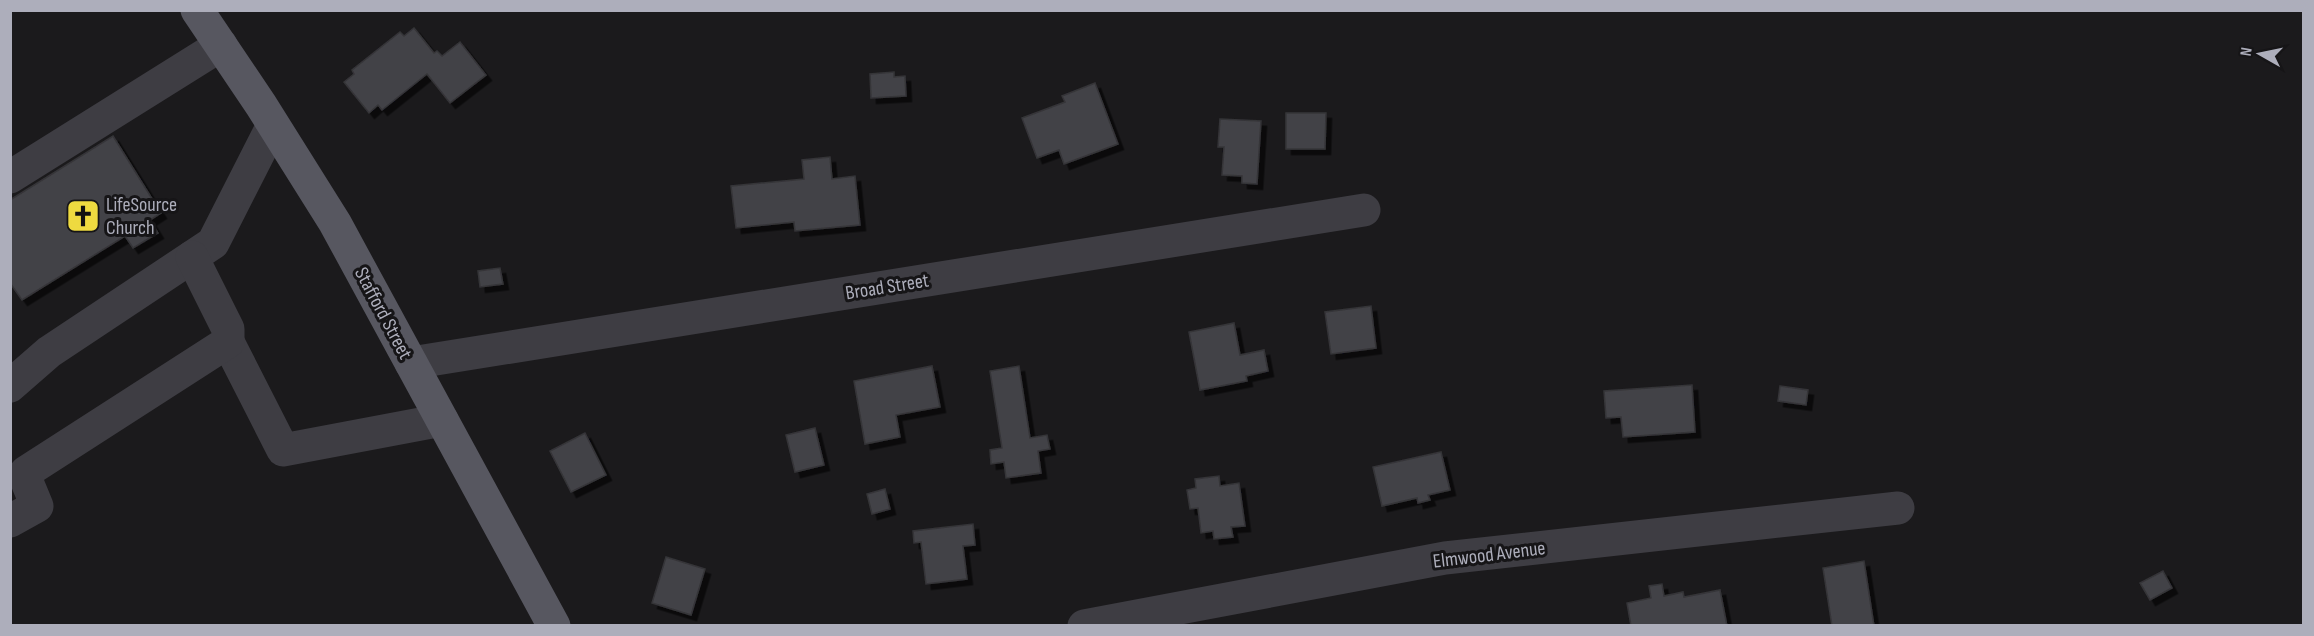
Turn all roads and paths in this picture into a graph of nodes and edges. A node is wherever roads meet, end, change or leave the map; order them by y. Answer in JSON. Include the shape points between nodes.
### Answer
{"nodes":[{"id":1,"x":197,"y":10,"type":"edge"},
{"id":2,"x":221,"y":45,"type":"junction"},
{"id":3,"x":273,"y":125,"type":"junction"},
{"id":4,"x":10,"y":177,"type":"edge"},
{"id":5,"x":1364,"y":210,"type":"dead end"},
{"id":6,"x":192,"y":257,"type":"junction"},
{"id":7,"x":228,"y":342,"type":"junction"},
{"id":8,"x":411,"y":363,"type":"junction"},
{"id":9,"x":10,"y":386,"type":"edge"},
{"id":10,"x":442,"y":420,"type":"junction"},
{"id":11,"x":1898,"y":508,"type":"dead end"},
{"id":12,"x":10,"y":521,"type":"edge"},
{"id":13,"x":554,"y":626,"type":"edge"},
{"id":14,"x":1084,"y":626,"type":"edge"}],
"edges":[{"from":1,"to":2,"type":"main road","name":"Stafford Street"},
{"from":2,"to":3,"type":"main road","name":"Stafford Street"},
{"from":2,"to":4,"type":"street"},
{"from":3,"to":6,"type":"street","via":[[213,243]]},
{"from":3,"to":8,"type":"main road","name":"Stafford Street","via":[[334,223]]},
{"from":5,"to":8,"type":"street","name":"Broad Street"},
{"from":6,"to":7,"type":"street","via":[[228,328]]},
{"from":6,"to":9,"type":"street","via":[[48,352]]},
{"from":7,"to":10,"type":"street","via":[[283,450]]},
{"from":7,"to":12,"type":"street","via":[[26,472],[37,506]]},
{"from":8,"to":10,"type":"main road","name":"Stafford Street"},
{"from":10,"to":13,"type":"main road","name":"Stafford Street"},
{"from":11,"to":14,"type":"street","name":"Elmwood Avenue","via":[[1445,558]]}]}
